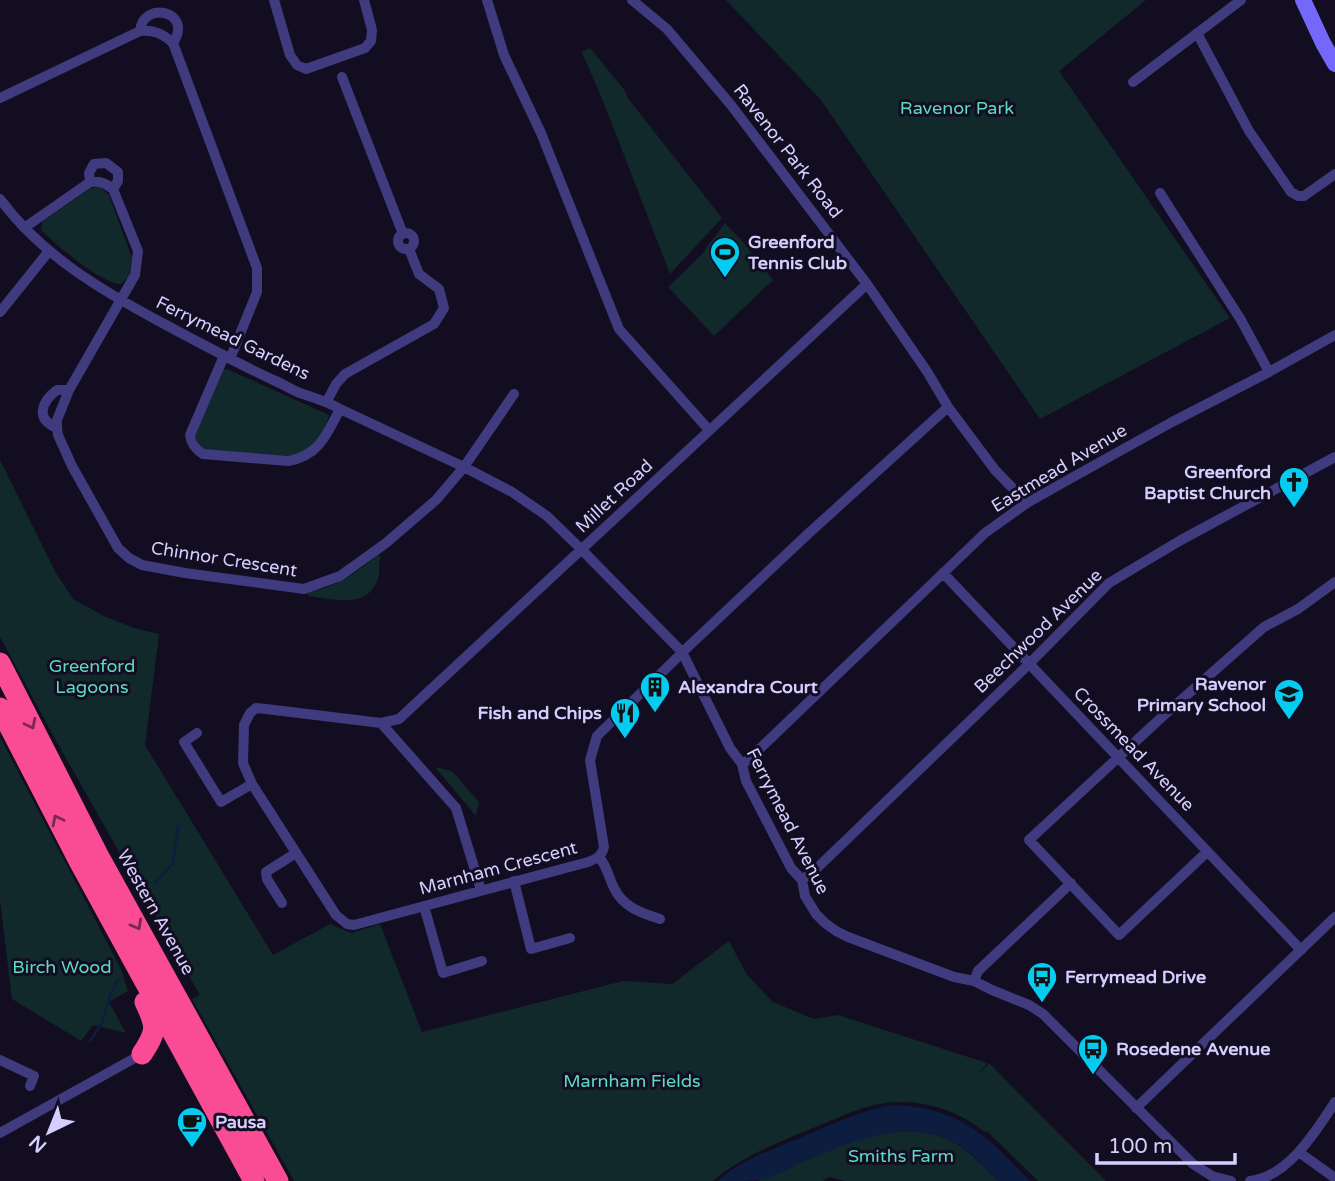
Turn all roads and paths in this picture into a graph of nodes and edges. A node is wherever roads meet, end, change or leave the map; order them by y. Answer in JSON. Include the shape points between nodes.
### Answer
{"nodes":[{"id":1,"x":274,"y":0,"type":"edge"},
{"id":2,"x":364,"y":0,"type":"edge"},
{"id":3,"x":487,"y":0,"type":"edge"},
{"id":4,"x":632,"y":0,"type":"edge"},
{"id":5,"x":1241,"y":0,"type":"edge"},
{"id":6,"x":1303,"y":0,"type":"edge"},
{"id":7,"x":140,"y":31,"type":"junction"},
{"id":8,"x":1197,"y":33,"type":"junction"},
{"id":9,"x":173,"y":43,"type":"junction"},
{"id":10,"x":1335,"y":64,"type":"edge"},
{"id":11,"x":342,"y":76,"type":"dead end"},
{"id":12,"x":1133,"y":82,"type":"dead end"},
{"id":13,"x":0,"y":98,"type":"edge"},
{"id":14,"x":1335,"y":174,"type":"edge"},
{"id":15,"x":90,"y":182,"type":"junction"},
{"id":16,"x":113,"y":189,"type":"junction"},
{"id":17,"x":1160,"y":193,"type":"dead end"},
{"id":18,"x":0,"y":199,"type":"edge"},
{"id":19,"x":24,"y":228,"type":"junction"},
{"id":20,"x":50,"y":251,"type":"junction"},
{"id":21,"x":867,"y":284,"type":"junction"},
{"id":22,"x":120,"y":301,"type":"junction"},
{"id":23,"x":0,"y":312,"type":"edge"},
{"id":24,"x":1335,"y":335,"type":"edge"},
{"id":25,"x":227,"y":358,"type":"junction"},
{"id":26,"x":1269,"y":372,"type":"junction"},
{"id":27,"x":69,"y":390,"type":"junction"},
{"id":28,"x":514,"y":394,"type":"dead end"},
{"id":29,"x":327,"y":401,"type":"junction"},
{"id":30,"x":948,"y":407,"type":"junction"},
{"id":31,"x":340,"y":409,"type":"junction"},
{"id":32,"x":57,"y":428,"type":"junction"},
{"id":33,"x":709,"y":430,"type":"junction"},
{"id":34,"x":1335,"y":457,"type":"edge"},
{"id":35,"x":464,"y":467,"type":"junction"},
{"id":36,"x":512,"y":492,"type":"joint"},
{"id":37,"x":1027,"y":503,"type":"junction"},
{"id":38,"x":582,"y":550,"type":"junction"},
{"id":39,"x":943,"y":573,"type":"junction"},
{"id":40,"x":1335,"y":582,"type":"edge"},
{"id":41,"x":682,"y":652,"type":"junction"},
{"id":42,"x":0,"y":663,"type":"edge"},
{"id":43,"x":1029,"y":664,"type":"junction"},
{"id":44,"x":0,"y":708,"type":"edge"},
{"id":45,"x":381,"y":723,"type":"junction"},
{"id":46,"x":197,"y":733,"type":"dead end"},
{"id":47,"x":1118,"y":758,"type":"junction"},
{"id":48,"x":742,"y":764,"type":"junction"},
{"id":49,"x":252,"y":784,"type":"junction"},
{"id":50,"x":1207,"y":852,"type":"junction"},
{"id":51,"x":296,"y":853,"type":"junction"},
{"id":52,"x":599,"y":857,"type":"junction"},
{"id":53,"x":79,"y":861,"type":"junction"},
{"id":54,"x":802,"y":880,"type":"junction"},
{"id":55,"x":514,"y":881,"type":"junction"},
{"id":56,"x":1071,"y":883,"type":"junction"},
{"id":57,"x":481,"y":890,"type":"junction"},
{"id":58,"x":282,"y":903,"type":"dead end"},
{"id":59,"x":424,"y":906,"type":"junction"},
{"id":60,"x":1335,"y":917,"type":"edge"},
{"id":61,"x":660,"y":919,"type":"dead end"},
{"id":62,"x":570,"y":938,"type":"dead end"},
{"id":63,"x":1301,"y":950,"type":"junction"},
{"id":64,"x":482,"y":961,"type":"dead end"},
{"id":65,"x":974,"y":981,"type":"junction"},
{"id":66,"x":142,"y":1054,"type":"junction"},
{"id":67,"x":0,"y":1060,"type":"edge"},
{"id":68,"x":192,"y":1066,"type":"junction"},
{"id":69,"x":30,"y":1086,"type":"dead end"},
{"id":70,"x":1335,"y":1102,"type":"edge"},
{"id":71,"x":1136,"y":1108,"type":"junction"},
{"id":72,"x":0,"y":1133,"type":"edge"},
{"id":73,"x":1300,"y":1153,"type":"junction"},
{"id":74,"x":1335,"y":1178,"type":"edge"},
{"id":75,"x":254,"y":1181,"type":"edge"},
{"id":76,"x":278,"y":1181,"type":"edge"},
{"id":77,"x":1231,"y":1181,"type":"edge"},
{"id":78,"x":1250,"y":1181,"type":"edge"}],
"edges":[{"from":1,"to":2,"type":"street","via":[[290,55],[306,69],[365,48],[371,41]]},
{"from":3,"to":33,"type":"street","via":[[504,55],[541,134],[619,329]]},
{"from":4,"to":21,"type":"street","name":"Ravenor Park Road","via":[[667,29],[724,96]]},
{"from":5,"to":8,"type":"street"},
{"from":6,"to":10,"type":"main road"},
{"from":7,"to":9,"type":"street","via":[[164,34]]},
{"from":7,"to":9,"type":"street","via":[[145,15],[165,10],[179,28]]},
{"from":7,"to":13,"type":"street"},
{"from":8,"to":12,"type":"street"},
{"from":8,"to":14,"type":"street","via":[[1249,131],[1291,192],[1304,196]]},
{"from":9,"to":25,"type":"street","via":[[257,268],[257,292]]},
{"from":11,"to":29,"type":"street","via":[[403,233],[398,243],[409,249],[419,274],[439,289],[444,308],[435,324],[345,374]]},
{"from":15,"to":16,"type":"street"},
{"from":15,"to":16,"type":"street","name":"Chinnor Crescent","via":[[94,164],[106,163],[117,172]]},
{"from":15,"to":19,"type":"street"},
{"from":16,"to":22,"type":"street","name":"Chinnor Crescent","via":[[138,251],[135,275]]},
{"from":17,"to":26,"type":"street"},
{"from":18,"to":19,"type":"street","name":"Ferrymead Gardens"},
{"from":19,"to":20,"type":"street","name":"Ferrymead Gardens"},
{"from":20,"to":22,"type":"street","name":"Ferrymead Gardens"},
{"from":20,"to":23,"type":"street"},
{"from":21,"to":30,"type":"street","name":"Ravenor Park Road"},
{"from":21,"to":33,"type":"street","name":"Millet Road"},
{"from":22,"to":25,"type":"street","name":"Ferrymead Gardens"},
{"from":22,"to":27,"type":"street","name":"Chinnor Crescent"},
{"from":24,"to":26,"type":"street","name":"Eastmead Avenue"},
{"from":25,"to":29,"type":"street","name":"Ferrymead Gardens"},
{"from":25,"to":31,"type":"street","via":[[190,435],[191,443],[203,454],[298,460],[325,438]]},
{"from":26,"to":37,"type":"street","name":"Eastmead Avenue"},
{"from":27,"to":32,"type":"street","name":"Chinnor Crescent"},
{"from":27,"to":32,"type":"street","name":"Chinnor Crescent","via":[[57,390],[45,402],[44,420]]},
{"from":28,"to":35,"type":"street","name":"Chinnor Crescent"},
{"from":29,"to":31,"type":"street","name":"Ferrymead Gardens"},
{"from":30,"to":37,"type":"street","name":"Ravenor Park Road","via":[[995,470]]},
{"from":30,"to":41,"type":"street","name":"Marnham Crescent"},
{"from":31,"to":35,"type":"street","name":"Ferrymead Gardens"},
{"from":32,"to":35,"type":"street","name":"Chinnor Crescent","via":[[72,466],[118,548],[129,558],[185,573],[304,589],[340,576],[386,543],[436,500]]},
{"from":33,"to":38,"type":"street","name":"Millet Road"},
{"from":34,"to":43,"type":"street","name":"Beechwood Avenue","via":[[1109,583]]},
{"from":35,"to":36,"type":"street","name":"Ferrymead Gardens"},
{"from":36,"to":38,"type":"street","name":"Ferrymead Avenue","via":[[547,516]]},
{"from":37,"to":39,"type":"street","name":"Eastmead Avenue","via":[[985,533]]},
{"from":38,"to":41,"type":"street","name":"Ferrymead Avenue"},
{"from":38,"to":45,"type":"street","name":"Millet Road","via":[[410,710],[399,719]]},
{"from":39,"to":43,"type":"street","name":"Crossmead Avenue"},
{"from":39,"to":48,"type":"street","name":"Eastmead Avenue"},
{"from":40,"to":47,"type":"street","via":[[1264,627]]},
{"from":41,"to":48,"type":"street","name":"Ferrymead Avenue"},
{"from":41,"to":52,"type":"street","name":"Marnham Crescent","via":[[597,736],[590,760],[604,847]]},
{"from":42,"to":76,"type":"highway","name":"Western Avenue","one_way":true,"via":[[98,855]]},
{"from":43,"to":47,"type":"street","name":"Crossmead Avenue"},
{"from":43,"to":54,"type":"street","name":"Beechwood Avenue"},
{"from":53,"to":44,"type":"highway","one_way":true},
{"from":45,"to":49,"type":"street","name":"Marnham Crescent","via":[[256,708],[244,725],[243,763]]},
{"from":45,"to":57,"type":"street","via":[[456,808]]},
{"from":46,"to":49,"type":"street","via":[[184,742],[221,802]]},
{"from":47,"to":50,"type":"street","name":"Crossmead Avenue"},
{"from":47,"to":56,"type":"street","via":[[1029,839]]},
{"from":48,"to":54,"type":"street","name":"Ferrymead Avenue","via":[[746,781],[791,868]]},
{"from":49,"to":51,"type":"street","name":"Marnham Crescent"},
{"from":50,"to":56,"type":"street","via":[[1119,935]]},
{"from":50,"to":63,"type":"street","name":"Crossmead Avenue"},
{"from":51,"to":58,"type":"street","via":[[267,872]]},
{"from":51,"to":59,"type":"street","name":"Marnham Crescent","via":[[346,924]]},
{"from":52,"to":55,"type":"street","name":"Marnham Crescent"},
{"from":52,"to":61,"type":"street","via":[[623,901],[637,912]]},
{"from":53,"to":66,"type":"highway","via":[[154,1021],[153,1037]]},
{"from":53,"to":68,"type":"highway"},
{"from":54,"to":65,"type":"street","name":"Ferrymead Avenue","via":[[805,897],[816,914],[836,931]]},
{"from":55,"to":57,"type":"street","name":"Marnham Crescent"},
{"from":55,"to":62,"type":"street","via":[[531,949]]},
{"from":56,"to":65,"type":"street","via":[[978,971]]},
{"from":57,"to":59,"type":"street","name":"Marnham Crescent"},
{"from":59,"to":64,"type":"street","via":[[443,973]]},
{"from":60,"to":63,"type":"street"},
{"from":63,"to":71,"type":"street"},
{"from":65,"to":71,"type":"street","name":"Ferrymead Avenue","via":[[1043,1014]]},
{"from":66,"to":68,"type":"highway","via":[[167,1052]]},
{"from":66,"to":72,"type":"street"},
{"from":67,"to":69,"type":"street","via":[[34,1076]]},
{"from":68,"to":75,"type":"highway"},
{"from":70,"to":73,"type":"street"},
{"from":71,"to":77,"type":"street","name":"Ferrymead Avenue","via":[[1193,1164]]},
{"from":73,"to":74,"type":"street"},
{"from":73,"to":78,"type":"street","via":[[1279,1170]]}]}
